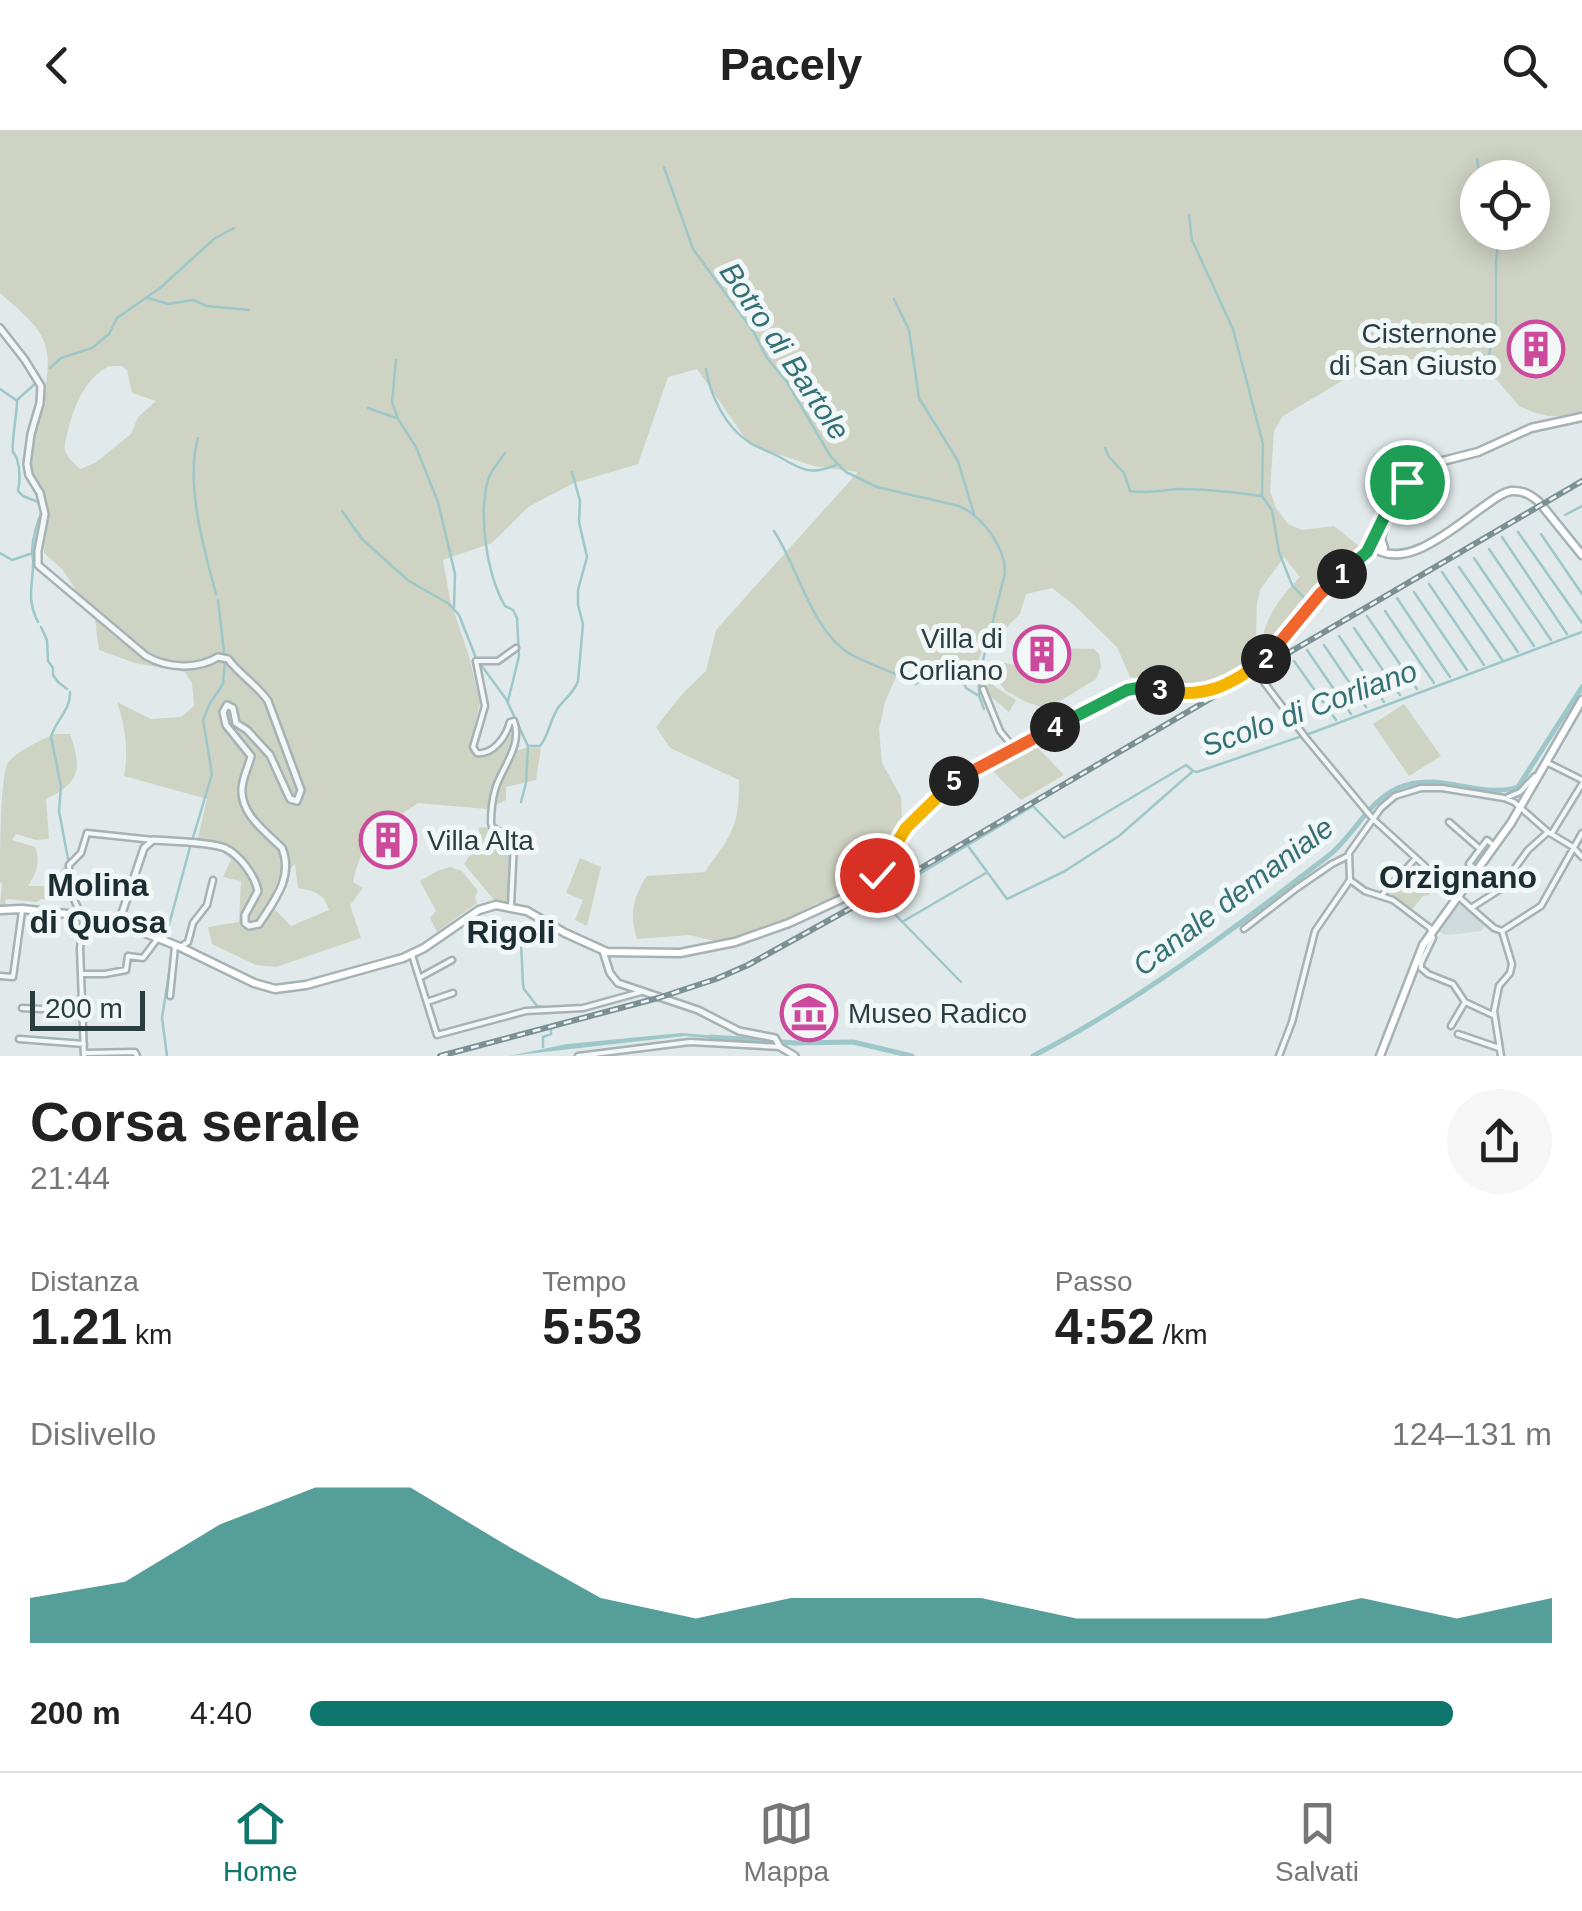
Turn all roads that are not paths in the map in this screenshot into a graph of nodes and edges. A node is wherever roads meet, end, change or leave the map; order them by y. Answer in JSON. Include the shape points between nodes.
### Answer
{"nodes":[{"id":1,"x":0,"y":328,"type":"edge"},
{"id":2,"x":1582,"y":417,"type":"edge"},
{"id":3,"x":1386,"y":513,"type":"junction"},
{"id":4,"x":1372,"y":545,"type":"junction"},
{"id":5,"x":1382,"y":549,"type":"junction"},
{"id":6,"x":1582,"y":555,"type":"edge"},
{"id":7,"x":1360,"y":560,"type":"junction"},
{"id":8,"x":516,"y":648,"type":"dead end"},
{"id":9,"x":1257,"y":673,"type":"dead end"},
{"id":10,"x":983,"y":690,"type":"dead end"},
{"id":11,"x":1582,"y":700,"type":"edge"},
{"id":12,"x":1014,"y":748,"type":"junction"},
{"id":13,"x":1544,"y":765,"type":"junction"},
{"id":14,"x":1582,"y":782,"type":"edge"},
{"id":15,"x":1515,"y":795,"type":"junction"},
{"id":16,"x":1504,"y":798,"type":"junction"},
{"id":17,"x":1522,"y":805,"type":"junction"},
{"id":18,"x":1369,"y":814,"type":"junction"},
{"id":19,"x":1450,"y":822,"type":"dead end"},
{"id":20,"x":1550,"y":832,"type":"junction"},
{"id":21,"x":1582,"y":833,"type":"edge"},
{"id":22,"x":153,"y":840,"type":"junction"},
{"id":23,"x":1494,"y":846,"type":"junction"},
{"id":24,"x":1573,"y":847,"type":"junction"},
{"id":25,"x":1480,"y":849,"type":"junction"},
{"id":26,"x":1348,"y":856,"type":"junction"},
{"id":27,"x":1582,"y":857,"type":"edge"},
{"id":28,"x":1417,"y":858,"type":"junction"},
{"id":29,"x":1476,"y":870,"type":"junction"},
{"id":30,"x":213,"y":880,"type":"dead end"},
{"id":31,"x":1350,"y":880,"type":"junction"},
{"id":32,"x":1382,"y":895,"type":"junction"},
{"id":33,"x":1457,"y":896,"type":"junction"},
{"id":34,"x":511,"y":906,"type":"junction"},
{"id":35,"x":1470,"y":908,"type":"junction"},
{"id":36,"x":22,"y":909,"type":"junction"},
{"id":37,"x":0,"y":910,"type":"edge"},
{"id":38,"x":84,"y":917,"type":"junction"},
{"id":39,"x":118,"y":924,"type":"junction"},
{"id":40,"x":1244,"y":930,"type":"dead end"},
{"id":41,"x":1432,"y":930,"type":"junction"},
{"id":42,"x":1502,"y":931,"type":"junction"},
{"id":43,"x":158,"y":937,"type":"junction"},
{"id":44,"x":178,"y":946,"type":"junction"},
{"id":45,"x":603,"y":951,"type":"junction"},
{"id":46,"x":412,"y":955,"type":"junction"},
{"id":47,"x":452,"y":960,"type":"dead end"},
{"id":48,"x":81,"y":974,"type":"junction"},
{"id":49,"x":0,"y":976,"type":"edge"},
{"id":50,"x":419,"y":978,"type":"junction"},
{"id":51,"x":642,"y":992,"type":"junction"},
{"id":52,"x":453,"y":994,"type":"dead end"},
{"id":53,"x":170,"y":996,"type":"dead end"},
{"id":54,"x":426,"y":1002,"type":"junction"},
{"id":55,"x":1465,"y":1002,"type":"junction"},
{"id":56,"x":22,"y":1008,"type":"dead end"},
{"id":57,"x":83,"y":1011,"type":"junction"},
{"id":58,"x":1494,"y":1015,"type":"junction"},
{"id":59,"x":1451,"y":1026,"type":"dead end"},
{"id":60,"x":1458,"y":1034,"type":"dead end"},
{"id":61,"x":19,"y":1039,"type":"dead end"},
{"id":62,"x":84,"y":1044,"type":"junction"},
{"id":63,"x":778,"y":1044,"type":"junction"},
{"id":64,"x":1499,"y":1048,"type":"junction"},
{"id":65,"x":84,"y":1054,"type":"edge"},
{"id":66,"x":137,"y":1056,"type":"edge"},
{"id":67,"x":578,"y":1056,"type":"edge"},
{"id":68,"x":795,"y":1056,"type":"edge"},
{"id":69,"x":1280,"y":1056,"type":"edge"},
{"id":70,"x":1380,"y":1056,"type":"edge"},
{"id":71,"x":1500,"y":1056,"type":"edge"}],
"edges":[{"from":1,"to":22,"type":"street","via":[[41,386],[27,464],[45,514],[38,566],[157,662],[194,666],[228,658],[268,701],[301,790],[298,800],[290,800],[270,755],[227,705],[226,725],[251,756],[242,799],[286,860],[281,889],[256,926],[244,919],[256,881],[236,856],[221,847]]},
{"from":2,"to":3,"type":"main road","via":[[1425,465]]},
{"from":3,"to":4,"type":"main road"},
{"from":3,"to":5,"type":"main road"},
{"from":4,"to":5,"type":"main road"},
{"from":4,"to":7,"type":"main road"},
{"from":5,"to":6,"type":"main road","via":[[1399,554],[1426,546],[1506,492],[1525,492]]},
{"from":5,"to":7,"type":"main road"},
{"from":7,"to":12,"type":"main road","via":[[1320,594],[1268,657],[1220,688],[1187,694],[1127,690]]},
{"from":8,"to":34,"type":"street","via":[[498,661],[476,661],[485,706],[473,747],[487,752],[514,721],[516,742],[496,785],[490,823],[514,842]]},
{"from":9,"to":18,"type":"street"},
{"from":10,"to":12,"type":"street"},
{"from":11,"to":13,"type":"main road"},
{"from":12,"to":45,"type":"main road","via":[[954,780],[906,828],[872,882],[850,896],[734,942],[680,952]]},
{"from":13,"to":14,"type":"street"},
{"from":13,"to":15,"type":"street"},
{"from":13,"to":17,"type":"main road"},
{"from":14,"to":20,"type":"street"},
{"from":15,"to":16,"type":"street"},
{"from":15,"to":17,"type":"street"},
{"from":16,"to":17,"type":"street"},
{"from":16,"to":18,"type":"street","via":[[1420,788]]},
{"from":17,"to":20,"type":"street"},
{"from":17,"to":23,"type":"main road"},
{"from":18,"to":26,"type":"street"},
{"from":18,"to":28,"type":"street"},
{"from":19,"to":25,"type":"street"},
{"from":20,"to":24,"type":"street"},
{"from":20,"to":35,"type":"street","via":[[1500,890]]},
{"from":21,"to":24,"type":"street"},
{"from":22,"to":38,"type":"street","via":[[87,833],[69,865],[71,892]]},
{"from":22,"to":39,"type":"street","via":[[144,848]]},
{"from":23,"to":25,"type":"street","via":[[1487,840]]},
{"from":23,"to":29,"type":"main road"},
{"from":24,"to":27,"type":"street"},
{"from":24,"to":42,"type":"street","via":[[1541,906]]},
{"from":25,"to":29,"type":"street","via":[[1469,864]]},
{"from":26,"to":31,"type":"street"},
{"from":26,"to":40,"type":"street"},
{"from":28,"to":32,"type":"street"},
{"from":28,"to":33,"type":"street"},
{"from":29,"to":33,"type":"main road"},
{"from":30,"to":44,"type":"street","via":[[188,942]]},
{"from":31,"to":32,"type":"street"},
{"from":31,"to":69,"type":"street","via":[[1314,935]]},
{"from":32,"to":41,"type":"street"},
{"from":33,"to":35,"type":"street"},
{"from":33,"to":41,"type":"main road"},
{"from":34,"to":45,"type":"main road"},
{"from":34,"to":46,"type":"main road","via":[[479,910]]},
{"from":35,"to":42,"type":"street"},
{"from":36,"to":37,"type":"main road"},
{"from":36,"to":38,"type":"main road"},
{"from":36,"to":49,"type":"street","via":[[13,978]]},
{"from":38,"to":39,"type":"main road"},
{"from":38,"to":48,"type":"street"},
{"from":39,"to":43,"type":"main road"},
{"from":41,"to":55,"type":"street","via":[[1421,968],[1454,984]]},
{"from":41,"to":70,"type":"main road"},
{"from":42,"to":58,"type":"street","via":[[1512,967],[1499,986]]},
{"from":43,"to":44,"type":"main road"},
{"from":43,"to":48,"type":"street","via":[[143,958],[128,956],[126,970]]},
{"from":44,"to":46,"type":"main road","via":[[275,989]]},
{"from":44,"to":53,"type":"street"},
{"from":45,"to":51,"type":"street","via":[[614,979]]},
{"from":46,"to":50,"type":"street"},
{"from":47,"to":50,"type":"street"},
{"from":48,"to":57,"type":"street"},
{"from":50,"to":54,"type":"street"},
{"from":51,"to":54,"type":"street","via":[[583,1008],[526,1011],[437,1035]]},
{"from":51,"to":63,"type":"street"},
{"from":52,"to":54,"type":"street"},
{"from":55,"to":58,"type":"street"},
{"from":55,"to":59,"type":"street"},
{"from":56,"to":57,"type":"street"},
{"from":57,"to":62,"type":"street"},
{"from":58,"to":64,"type":"street"},
{"from":60,"to":64,"type":"street"},
{"from":61,"to":62,"type":"street"},
{"from":62,"to":65,"type":"street"},
{"from":63,"to":67,"type":"street","via":[[690,1042]]},
{"from":63,"to":68,"type":"street"},
{"from":64,"to":71,"type":"street"},
{"from":65,"to":66,"type":"street"}]}
